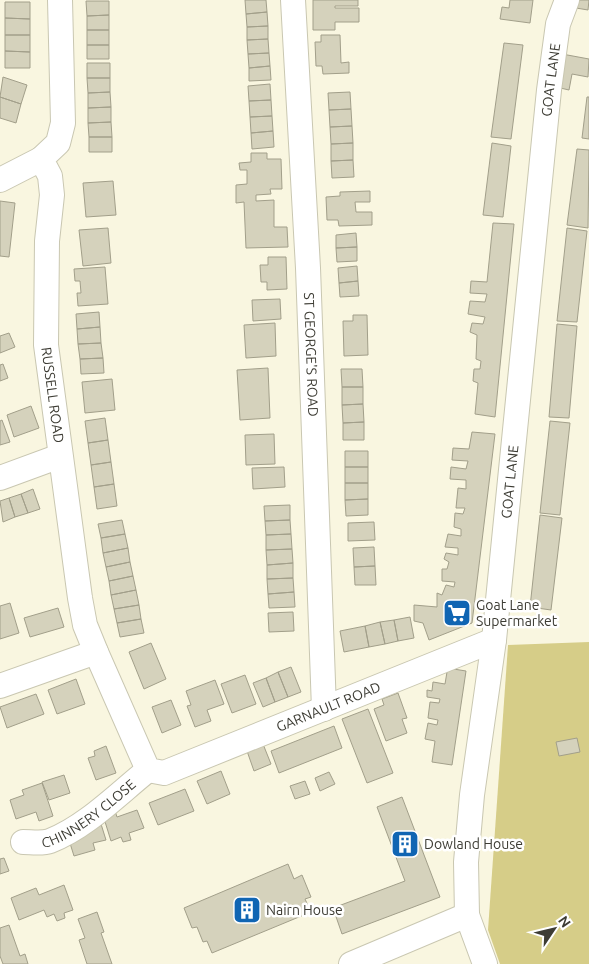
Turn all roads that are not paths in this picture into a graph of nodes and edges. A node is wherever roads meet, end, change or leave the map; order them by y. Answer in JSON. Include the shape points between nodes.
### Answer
{"nodes":[{"id":1,"x":60,"y":0,"type":"edge"},
{"id":2,"x":293,"y":0,"type":"edge"},
{"id":3,"x":567,"y":0,"type":"edge"},
{"id":4,"x":42,"y":159,"type":"junction"},
{"id":5,"x":0,"y":180,"type":"edge"},
{"id":6,"x":60,"y":456,"type":"junction"},
{"id":7,"x":0,"y":478,"type":"edge"},
{"id":8,"x":494,"y":640,"type":"junction"},
{"id":9,"x":96,"y":652,"type":"junction"},
{"id":10,"x":0,"y":686,"type":"edge"},
{"id":11,"x":324,"y":709,"type":"junction"},
{"id":12,"x":156,"y":771,"type":"junction"},
{"id":13,"x":23,"y":842,"type":"dead end"},
{"id":14,"x":467,"y":915,"type":"junction"},
{"id":15,"x":351,"y":964,"type":"edge"},
{"id":16,"x":485,"y":964,"type":"edge"}],
"edges":[{"from":1,"to":4,"type":"street","via":[[63,123],[58,143]]},
{"from":2,"to":11,"type":"street","name":"ST GEORGE'S ROAD","via":[[308,268]]},
{"from":3,"to":8,"type":"street","name":"GOAT LANE","via":[[558,24],[545,122]]},
{"from":4,"to":5,"type":"street"},
{"from":4,"to":6,"type":"street","name":"RUSSELL ROAD","via":[[50,176],[52,195],[47,241],[46,345]]},
{"from":6,"to":7,"type":"street"},
{"from":6,"to":9,"type":"street","name":"RUSSELL ROAD","via":[[80,598]]},
{"from":8,"to":11,"type":"street","name":"GARNAULT ROAD"},
{"from":8,"to":14,"type":"street","name":"GOAT LANE","via":[[472,795],[466,862]]},
{"from":9,"to":10,"type":"street"},
{"from":9,"to":12,"type":"street","name":"RUSSELL ROAD"},
{"from":11,"to":12,"type":"street","name":"GARNAULT ROAD"},
{"from":12,"to":13,"type":"street","name":"CHINNERY CLOSE","via":[[62,835],[48,842]]},
{"from":14,"to":15,"type":"street"},
{"from":14,"to":16,"type":"street","name":"GOAT LANE"}]}
